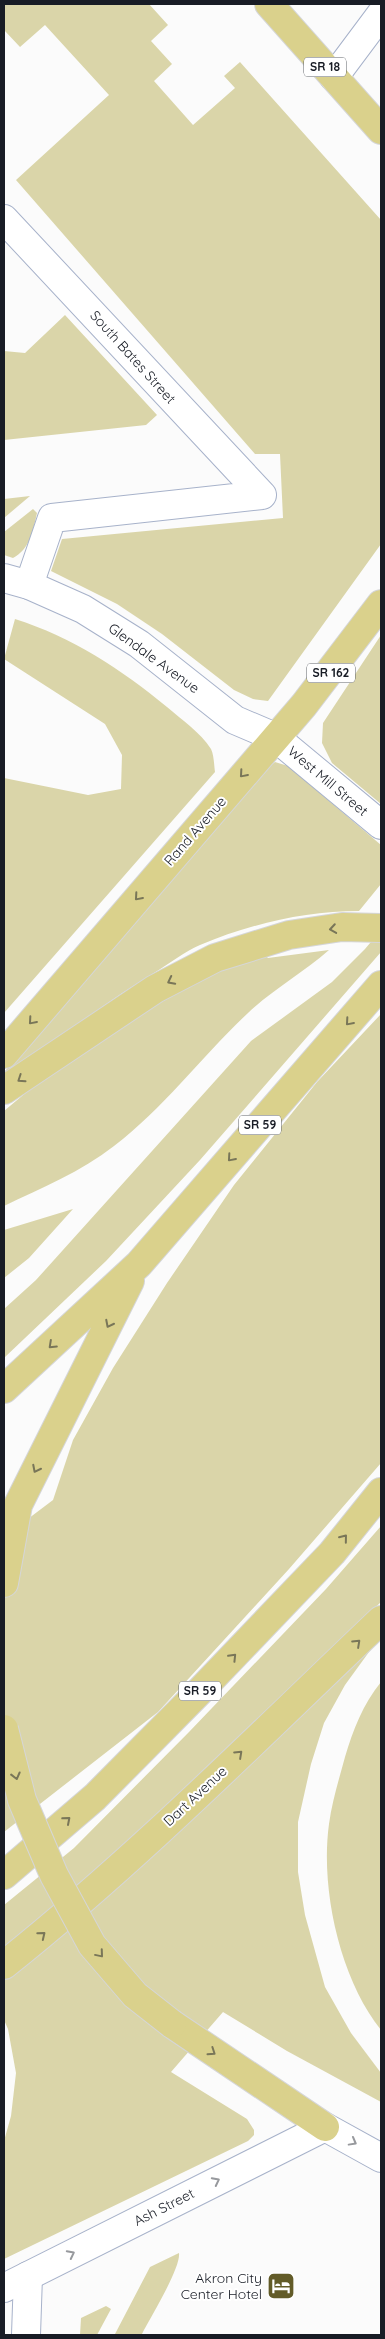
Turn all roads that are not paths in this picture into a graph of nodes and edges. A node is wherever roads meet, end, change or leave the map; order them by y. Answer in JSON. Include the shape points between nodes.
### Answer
{"nodes":[{"id":1,"x":269,"y":4,"type":"edge"},
{"id":2,"x":381,"y":14,"type":"edge"},
{"id":3,"x":334,"y":77,"type":"junction"},
{"id":4,"x":381,"y":130,"type":"edge"},
{"id":5,"x":4,"y":218,"type":"edge"},
{"id":6,"x":262,"y":495,"type":"joint"},
{"id":7,"x":17,"y":582,"type":"edge"},
{"id":8,"x":381,"y":604,"type":"edge"},
{"id":9,"x":275,"y":737,"type":"junction"},
{"id":10,"x":376,"y":821,"type":"edge"},
{"id":11,"x":381,"y":928,"type":"edge"},
{"id":12,"x":381,"y":985,"type":"edge"},
{"id":13,"x":4,"y":1054,"type":"edge"},
{"id":14,"x":4,"y":1090,"type":"edge"},
{"id":15,"x":139,"y":1264,"type":"junction"},
{"id":16,"x":4,"y":1389,"type":"edge"},
{"id":17,"x":381,"y":1492,"type":"edge"},
{"id":18,"x":4,"y":1584,"type":"edge"},
{"id":19,"x":381,"y":1620,"type":"edge"},
{"id":20,"x":4,"y":1729,"type":"edge"},
{"id":21,"x":4,"y":1874,"type":"edge"},
{"id":22,"x":4,"y":1965,"type":"edge"},
{"id":23,"x":325,"y":2127,"type":"junction"},
{"id":24,"x":381,"y":2158,"type":"edge"},
{"id":25,"x":28,"y":2276,"type":"junction"},
{"id":26,"x":4,"y":2288,"type":"edge"},
{"id":27,"x":26,"y":2335,"type":"edge"}],
"edges":[{"from":1,"to":3,"type":"main road","number":"SR 18"},
{"from":2,"to":3,"type":"street"},
{"from":3,"to":4,"type":"main road","number":"SR 18"},
{"from":5,"to":6,"type":"street","name":"South Bates Street"},
{"from":6,"to":7,"type":"street","name":"Glendale Avenue","via":[[52,518]]},
{"from":7,"to":9,"type":"street","name":"Glendale Avenue","via":[[83,608],[138,644],[235,720]]},
{"from":8,"to":9,"type":"main road","name":"Rand Avenue","number":"SR 162","via":[[332,671]]},
{"from":9,"to":10,"type":"street","name":"West Mill Street"},
{"from":9,"to":13,"type":"main road","name":"Rand Avenue","one_way":true},
{"from":11,"to":14,"type":"main road","one_way":true,"via":[[342,927],[289,935],[214,958],[155,989]]},
{"from":12,"to":15,"type":"main road","number":"SR 59","one_way":true},
{"from":15,"to":16,"type":"main road","number":"SR 59","one_way":true},
{"from":15,"to":18,"type":"main road","one_way":true,"via":[[18,1505]]},
{"from":21,"to":17,"type":"main road","number":"SR 59","one_way":true,"via":[[95,1797],[199,1692],[332,1553]]},
{"from":22,"to":19,"type":"main road","name":"Dart Avenue","one_way":true,"via":[[140,1848]]},
{"from":20,"to":23,"type":"main road","one_way":true,"bridge":true,"via":[[22,1800],[54,1875],[92,1945],[135,1995],[172,2024]]},
{"from":23,"to":24,"type":"street","one_way":true},
{"from":25,"to":23,"type":"street","name":"Ash Street","one_way":true},
{"from":25,"to":26,"type":"street","name":"Ash Street"},
{"from":25,"to":27,"type":"street"}]}
